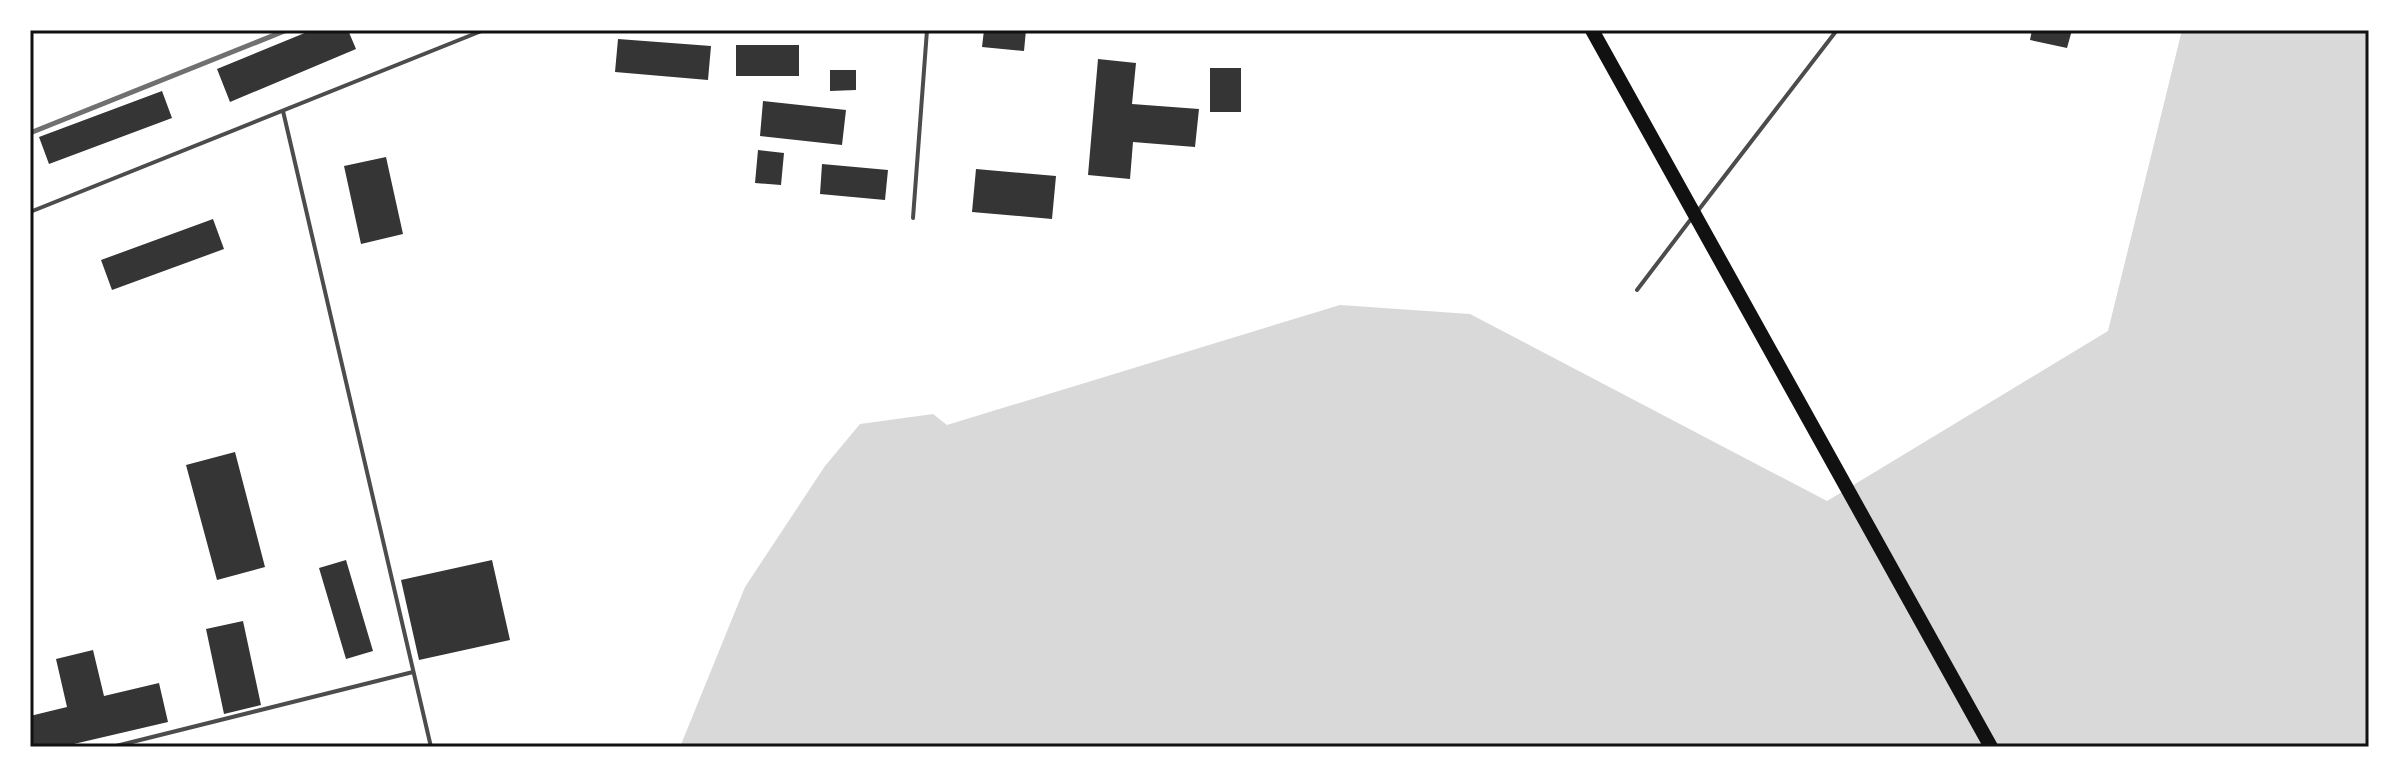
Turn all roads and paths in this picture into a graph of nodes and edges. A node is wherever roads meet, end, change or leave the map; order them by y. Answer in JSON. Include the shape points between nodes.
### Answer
{"nodes":[{"id":1,"x":484,"y":30,"type":"edge"},
{"id":2,"x":927,"y":30,"type":"edge"},
{"id":3,"x":1592,"y":30,"type":"edge"},
{"id":4,"x":1837,"y":30,"type":"edge"},
{"id":5,"x":283,"y":111,"type":"junction"},
{"id":6,"x":30,"y":212,"type":"edge"},
{"id":7,"x":913,"y":218,"type":"dead end"},
{"id":8,"x":1637,"y":290,"type":"dead end"},
{"id":9,"x":413,"y":672,"type":"junction"},
{"id":10,"x":112,"y":747,"type":"edge"},
{"id":11,"x":431,"y":747,"type":"edge"},
{"id":12,"x":1991,"y":747,"type":"edge"}],
"edges":[{"from":1,"to":5,"type":"lane"},
{"from":2,"to":7,"type":"lane"},
{"from":3,"to":12,"type":"highway"},
{"from":4,"to":8,"type":"lane"},
{"from":5,"to":6,"type":"lane"},
{"from":5,"to":9,"type":"lane"},
{"from":9,"to":10,"type":"lane"},
{"from":9,"to":11,"type":"lane"}]}
